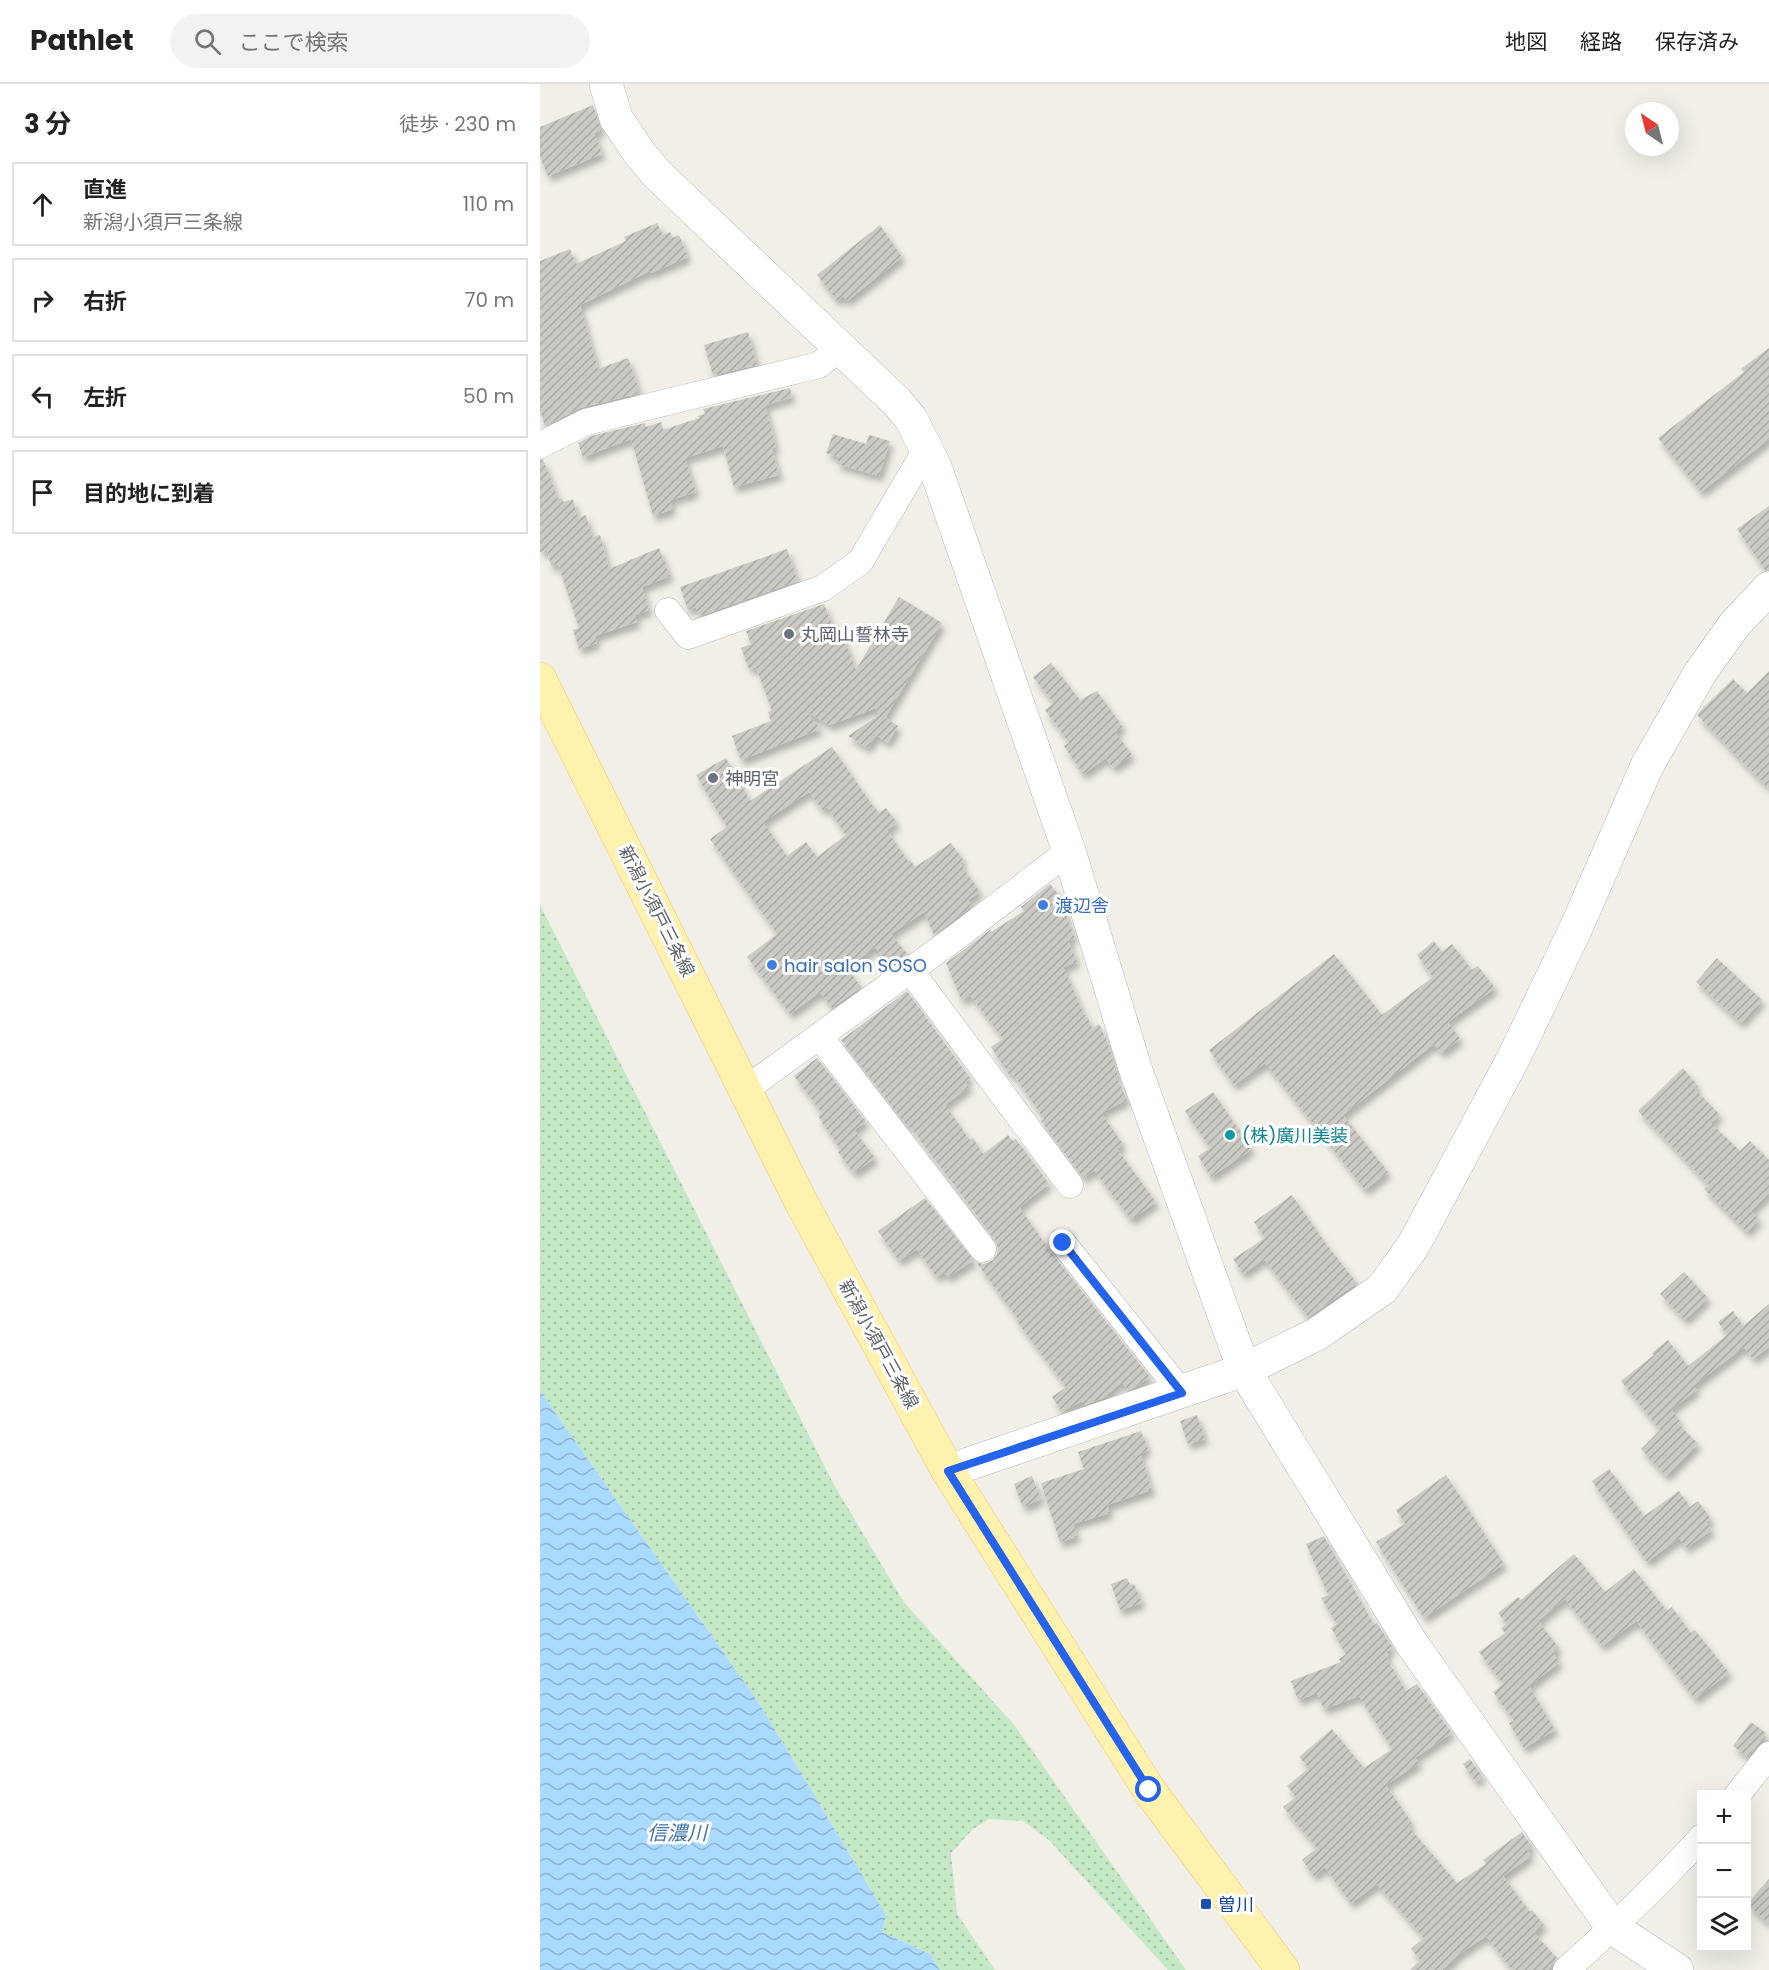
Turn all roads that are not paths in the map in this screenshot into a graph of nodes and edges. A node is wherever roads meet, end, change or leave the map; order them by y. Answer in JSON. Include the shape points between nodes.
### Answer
{"nodes":[{"id":1,"x":606,"y":84,"type":"edge"},
{"id":2,"x":841,"y":347,"type":"junction"},
{"id":3,"x":540,"y":444,"type":"edge"},
{"id":4,"x":927,"y":448,"type":"junction"},
{"id":5,"x":1769,"y":588,"type":"edge"},
{"id":6,"x":668,"y":611,"type":"dead end"},
{"id":7,"x":540,"y":679,"type":"edge"},
{"id":8,"x":1069,"y":851,"type":"junction"},
{"id":9,"x":910,"y":970,"type":"junction"},
{"id":10,"x":819,"y":1036,"type":"junction"},
{"id":11,"x":746,"y":1089,"type":"junction"},
{"id":12,"x":1070,"y":1185,"type":"dead end"},
{"id":13,"x":1063,"y":1243,"type":"dead end"},
{"id":14,"x":982,"y":1249,"type":"dead end"},
{"id":15,"x":1244,"y":1370,"type":"junction"},
{"id":16,"x":1182,"y":1393,"type":"junction"},
{"id":17,"x":948,"y":1471,"type":"junction"},
{"id":18,"x":1768,"y":1759,"type":"edge"},
{"id":19,"x":1741,"y":1790,"type":"edge"},
{"id":20,"x":1697,"y":1841,"type":"edge"},
{"id":21,"x":1613,"y":1928,"type":"junction"},
{"id":22,"x":1282,"y":1970,"type":"edge"},
{"id":23,"x":1566,"y":1970,"type":"edge"},
{"id":24,"x":1677,"y":1970,"type":"edge"}],
"edges":[{"from":1,"to":2,"type":"street","via":[[616,118],[658,175]]},
{"from":2,"to":3,"type":"street","via":[[819,365],[586,422]]},
{"from":2,"to":4,"type":"street","via":[[911,419]]},
{"from":4,"to":6,"type":"street","via":[[860,562],[823,588],[688,636]]},
{"from":4,"to":8,"type":"street"},
{"from":5,"to":15,"type":"street","via":[[1735,624],[1700,673],[1647,766],[1514,1058],[1413,1246],[1382,1289],[1317,1335]]},
{"from":7,"to":11,"type":"main road","name":"新潟小須戸三条線"},
{"from":8,"to":9,"type":"street"},
{"from":8,"to":15,"type":"street","via":[[1135,1068]]},
{"from":9,"to":10,"type":"street"},
{"from":9,"to":12,"type":"street"},
{"from":10,"to":11,"type":"street"},
{"from":10,"to":14,"type":"street"},
{"from":11,"to":17,"type":"main road","name":"新潟小須戸三条線","via":[[800,1200]]},
{"from":13,"to":16,"type":"street"},
{"from":15,"to":16,"type":"street"},
{"from":15,"to":21,"type":"street","via":[[1412,1644]]},
{"from":16,"to":17,"type":"street"},
{"from":17,"to":22,"type":"main road","name":"新潟小須戸三条線","via":[[1149,1790]]},
{"from":18,"to":19,"type":"street"},
{"from":20,"to":21,"type":"street"},
{"from":21,"to":23,"type":"street"},
{"from":21,"to":24,"type":"street"}]}
